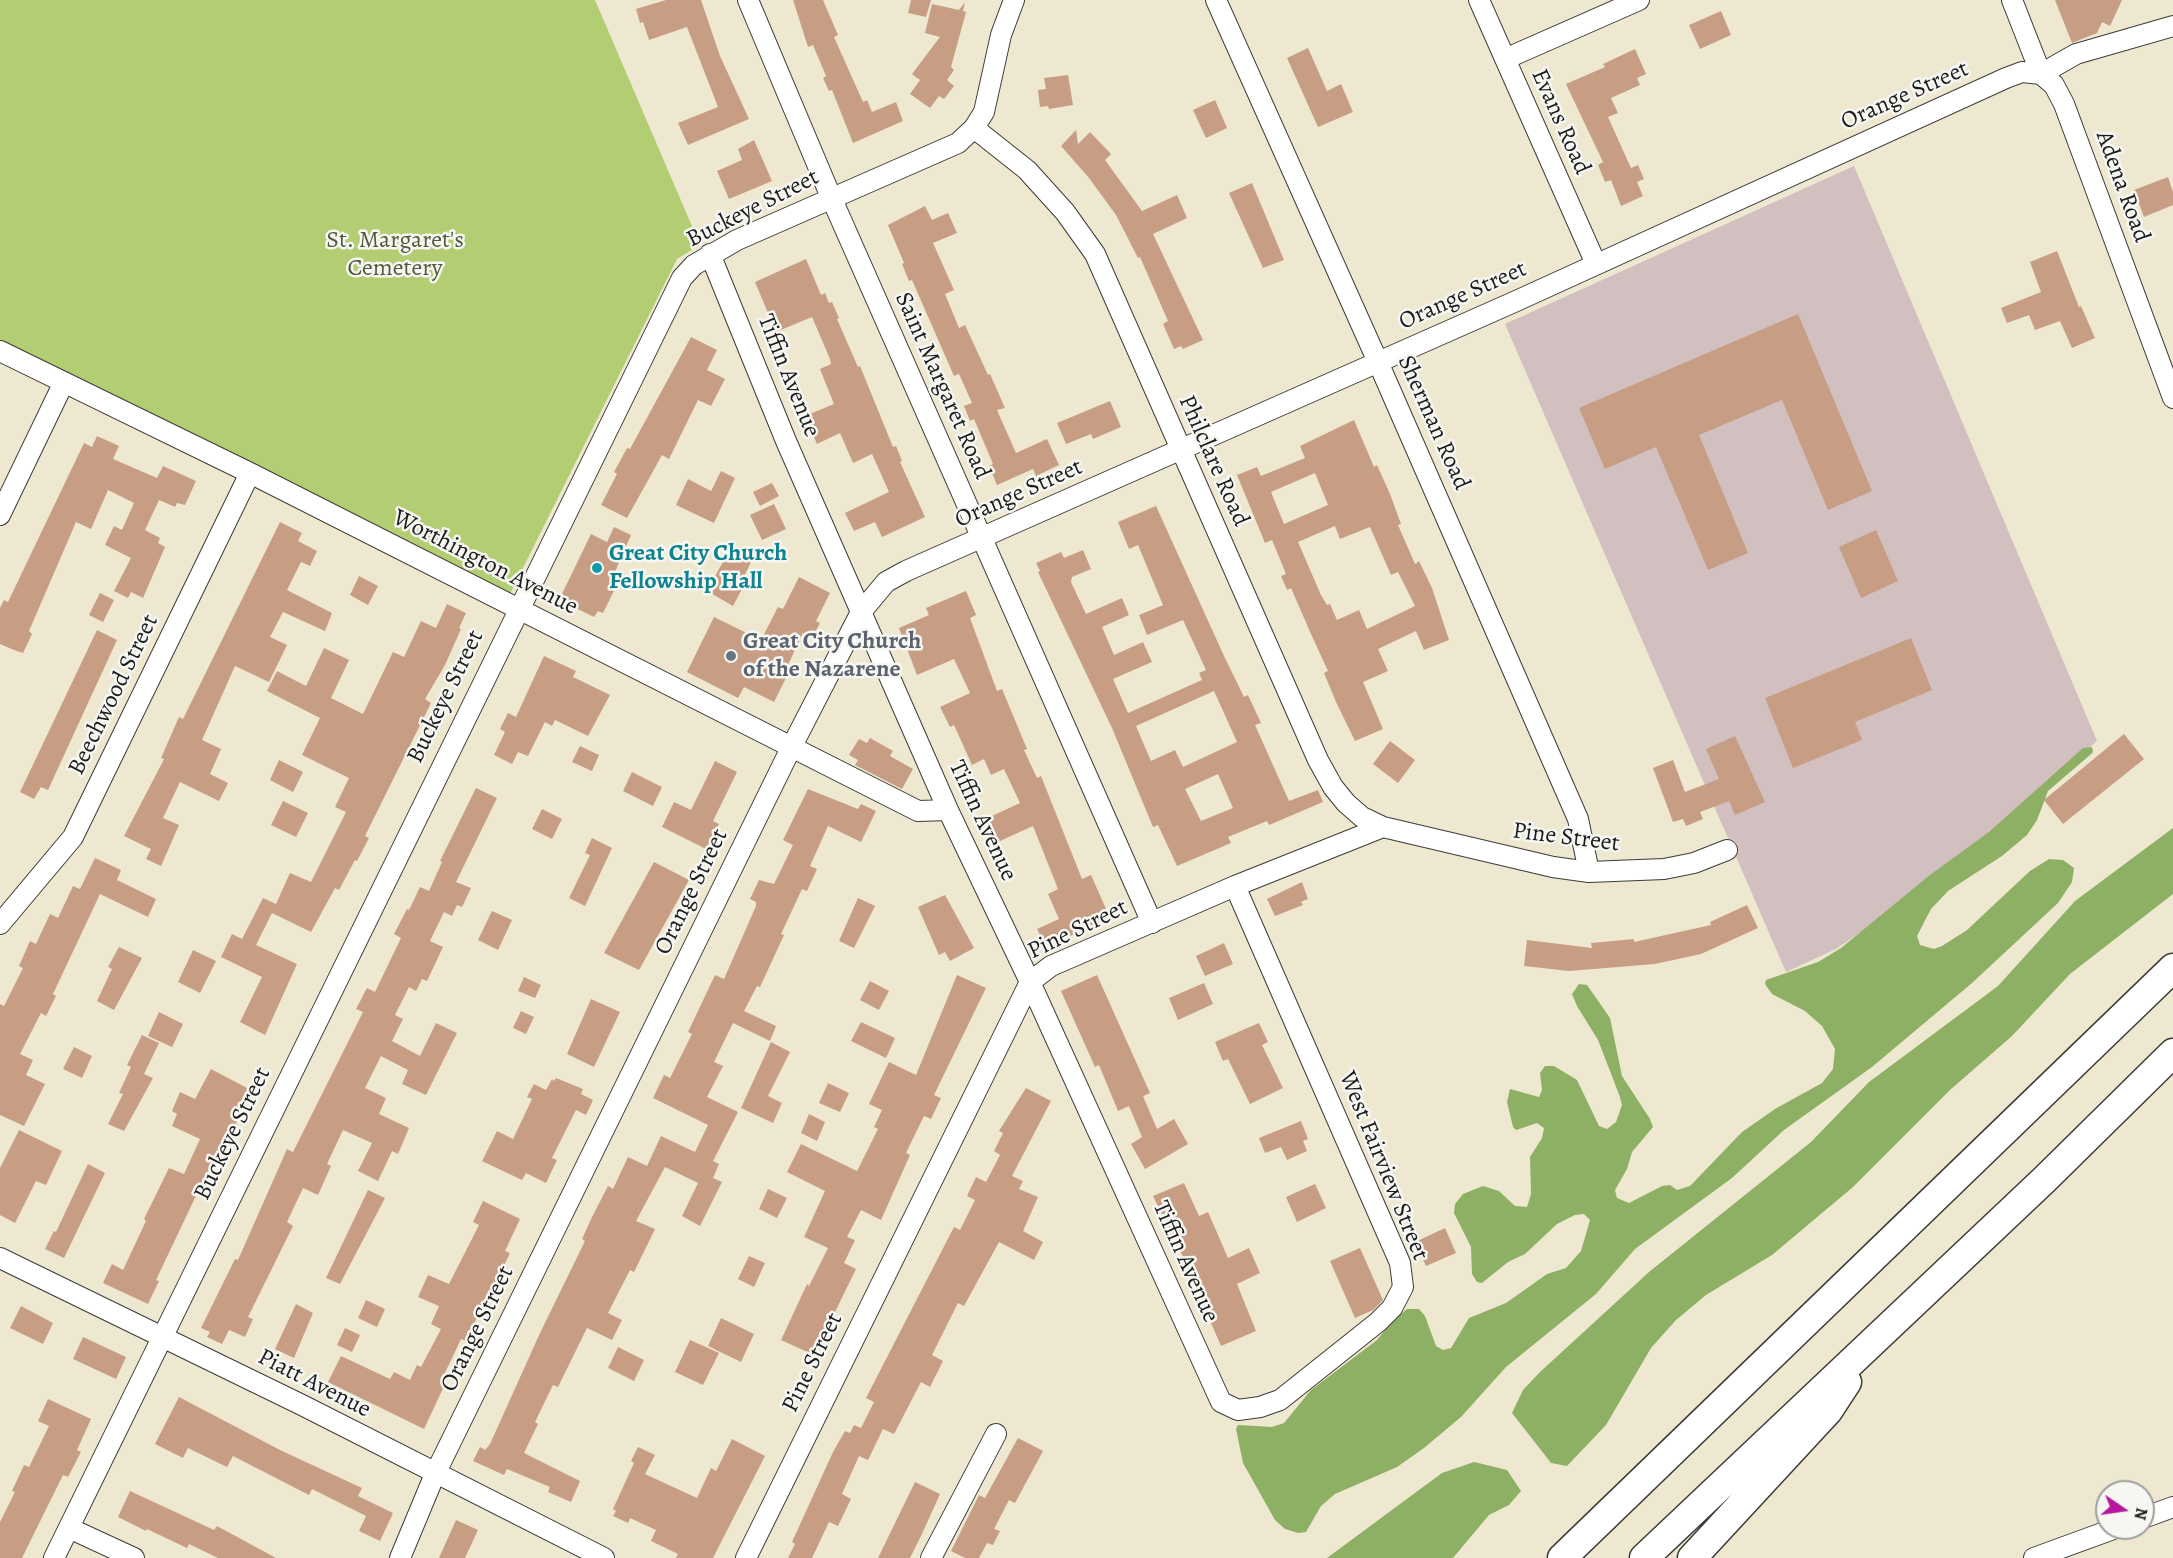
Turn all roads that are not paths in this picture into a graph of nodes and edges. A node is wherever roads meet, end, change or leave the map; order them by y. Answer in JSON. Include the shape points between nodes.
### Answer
{"nodes":[{"id":1,"x":748,"y":0,"type":"edge"},
{"id":2,"x":1014,"y":0,"type":"edge"},
{"id":3,"x":1216,"y":0,"type":"edge"},
{"id":4,"x":1479,"y":0,"type":"edge"},
{"id":5,"x":1639,"y":0,"type":"edge"},
{"id":6,"x":2012,"y":0,"type":"edge"},
{"id":7,"x":2173,"y":26,"type":"edge"},
{"id":8,"x":1505,"y":59,"type":"junction"},
{"id":9,"x":2041,"y":74,"type":"junction"},
{"id":10,"x":974,"y":128,"type":"junction"},
{"id":11,"x":831,"y":197,"type":"junction"},
{"id":12,"x":710,"y":254,"type":"junction"},
{"id":13,"x":1596,"y":264,"type":"junction"},
{"id":14,"x":0,"y":351,"type":"edge"},
{"id":15,"x":1378,"y":362,"type":"junction"},
{"id":16,"x":64,"y":382,"type":"junction"},
{"id":17,"x":2173,"y":398,"type":"edge"},
{"id":18,"x":1180,"y":451,"type":"junction"},
{"id":19,"x":250,"y":473,"type":"junction"},
{"id":20,"x":0,"y":515,"type":"edge"},
{"id":21,"x":981,"y":538,"type":"junction"},
{"id":22,"x":518,"y":609,"type":"junction"},
{"id":23,"x":861,"y":612,"type":"junction"},
{"id":24,"x":792,"y":746,"type":"junction"},
{"id":25,"x":948,"y":810,"type":"junction"},
{"id":26,"x":1383,"y":827,"type":"junction"},
{"id":27,"x":1727,"y":850,"type":"dead end"},
{"id":28,"x":1589,"y":872,"type":"junction"},
{"id":29,"x":1235,"y":886,"type":"junction"},
{"id":30,"x":1152,"y":923,"type":"junction"},
{"id":31,"x":0,"y":924,"type":"edge"},
{"id":32,"x":2173,"y":968,"type":"edge"},
{"id":33,"x":1030,"y":982,"type":"junction"},
{"id":34,"x":2173,"y":1053,"type":"edge"},
{"id":35,"x":0,"y":1258,"type":"edge"},
{"id":36,"x":162,"y":1338,"type":"junction"},
{"id":37,"x":1873,"y":1341,"type":"junction"},
{"id":38,"x":1221,"y":1402,"type":"joint"},
{"id":39,"x":996,"y":1434,"type":"dead end"},
{"id":40,"x":435,"y":1474,"type":"junction"},
{"id":41,"x":2173,"y":1507,"type":"edge"},
{"id":42,"x":2155,"y":1514,"type":"edge"},
{"id":43,"x":69,"y":1528,"type":"junction"},
{"id":44,"x":2095,"y":1536,"type":"edge"},
{"id":45,"x":54,"y":1558,"type":"edge"},
{"id":46,"x":134,"y":1558,"type":"edge"},
{"id":47,"x":400,"y":1558,"type":"edge"},
{"id":48,"x":604,"y":1558,"type":"edge"},
{"id":49,"x":746,"y":1558,"type":"edge"},
{"id":50,"x":930,"y":1558,"type":"edge"},
{"id":51,"x":1562,"y":1558,"type":"edge"},
{"id":52,"x":1644,"y":1558,"type":"edge"},
{"id":53,"x":1692,"y":1558,"type":"edge"},
{"id":54,"x":2034,"y":1558,"type":"edge"}],
"edges":[{"from":1,"to":11,"type":"street","name":"Saint Margaret Road"},
{"from":2,"to":10,"type":"street","name":"Buckeye Street","via":[[1001,35],[986,104]]},
{"from":3,"to":15,"type":"street","name":"Sherman Road"},
{"from":4,"to":8,"type":"street","name":"Evans Road"},
{"from":5,"to":8,"type":"street"},
{"from":6,"to":9,"type":"street","name":"Adena Road"},
{"from":7,"to":9,"type":"street","name":"Orange Street","via":[[2076,54]]},
{"from":8,"to":13,"type":"street","name":"Evans Road"},
{"from":9,"to":13,"type":"street","name":"Orange Street","via":[[2022,72],[2007,78]]},
{"from":9,"to":17,"type":"street","name":"Adena Road","via":[[2054,85],[2064,104]]},
{"from":10,"to":11,"type":"street","name":"Buckeye Street","via":[[935,154]]},
{"from":10,"to":18,"type":"street","name":"Philclare Road","via":[[1027,170],[1065,212],[1090,248]]},
{"from":11,"to":12,"type":"street","name":"Buckeye Street"},
{"from":11,"to":21,"type":"street","name":"Saint Margaret Road"},
{"from":12,"to":22,"type":"street","name":"Buckeye Street","via":[[694,264],[670,299]]},
{"from":12,"to":23,"type":"street","name":"Tiffin Avenue"},
{"from":13,"to":15,"type":"street","name":"Orange Street"},
{"from":14,"to":16,"type":"street","name":"Worthington Avenue"},
{"from":15,"to":18,"type":"street","name":"Orange Street"},
{"from":15,"to":28,"type":"street","name":"Sherman Road","via":[[1578,819]]},
{"from":16,"to":19,"type":"street","name":"Worthington Avenue"},
{"from":16,"to":20,"type":"street"},
{"from":18,"to":21,"type":"street","name":"Orange Street"},
{"from":18,"to":26,"type":"street","name":"Philclare Road","via":[[1318,760],[1346,803],[1362,817]]},
{"from":19,"to":22,"type":"street","name":"Worthington Avenue"},
{"from":19,"to":31,"type":"street","name":"Beechwood Street","via":[[74,837]]},
{"from":21,"to":23,"type":"street","name":"Orange Street","via":[[885,582]]},
{"from":21,"to":30,"type":"street","name":"Saint Margaret Road"},
{"from":22,"to":24,"type":"street","name":"Worthington Avenue"},
{"from":22,"to":36,"type":"street","name":"Buckeye Street"},
{"from":23,"to":24,"type":"street","name":"Orange Street"},
{"from":23,"to":25,"type":"street","name":"Tiffin Avenue"},
{"from":24,"to":25,"type":"street","name":"Worthington Avenue","via":[[918,811]]},
{"from":24,"to":40,"type":"street","name":"Orange Street"},
{"from":25,"to":33,"type":"street","name":"Tiffin Avenue"},
{"from":26,"to":28,"type":"street","name":"Pine Street"},
{"from":26,"to":29,"type":"street","name":"Pine Street"},
{"from":27,"to":28,"type":"street","name":"Pine Street","via":[[1664,869]]},
{"from":29,"to":30,"type":"street","name":"Pine Street"},
{"from":29,"to":38,"type":"street","name":"West Fairview Street","via":[[1400,1263],[1403,1287],[1392,1308],[1378,1322],[1280,1400],[1238,1410]]},
{"from":30,"to":33,"type":"street","name":"Pine Street","via":[[1050,966]]},
{"from":32,"to":51,"type":"highway"},
{"from":33,"to":38,"type":"street","name":"Tiffin Avenue"},
{"from":33,"to":49,"type":"street","name":"Pine Street"},
{"from":34,"to":37,"type":"highway"},
{"from":35,"to":36,"type":"street","name":"Piatt Avenue"},
{"from":36,"to":40,"type":"street","name":"Piatt Avenue"},
{"from":36,"to":43,"type":"street","name":"Buckeye Street"},
{"from":37,"to":52,"type":"highway"},
{"from":37,"to":53,"type":"highway","via":[[1828,1411]]},
{"from":39,"to":50,"type":"street"},
{"from":40,"to":47,"type":"street","name":"Orange Street"},
{"from":40,"to":48,"type":"street","name":"Piatt Avenue"},
{"from":41,"to":42,"type":"street"},
{"from":43,"to":45,"type":"street","name":"Buckeye Street"},
{"from":43,"to":46,"type":"street"},
{"from":44,"to":54,"type":"street"}]}
